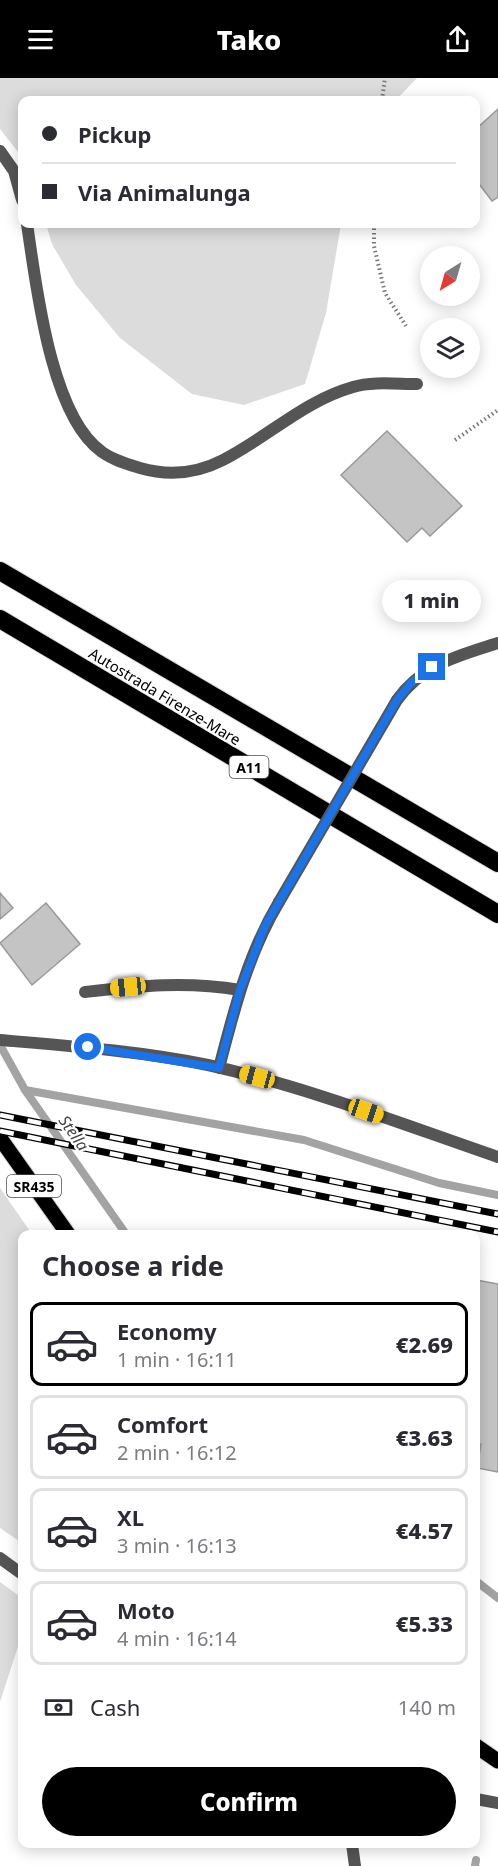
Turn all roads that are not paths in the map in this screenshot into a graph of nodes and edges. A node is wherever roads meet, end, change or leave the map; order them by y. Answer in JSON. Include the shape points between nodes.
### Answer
{"nodes":[{"id":1,"x":0,"y":151,"type":"edge"},
{"id":2,"x":18,"y":186,"type":"edge"},
{"id":3,"x":28,"y":228,"type":"edge"},
{"id":4,"x":417,"y":384,"type":"dead end"},
{"id":5,"x":0,"y":571,"type":"edge"},
{"id":6,"x":0,"y":619,"type":"edge"},
{"id":7,"x":498,"y":643,"type":"edge"},
{"id":8,"x":498,"y":863,"type":"edge"},
{"id":9,"x":498,"y":914,"type":"edge"},
{"id":10,"x":240,"y":990,"type":"junction"},
{"id":11,"x":85,"y":992,"type":"dead end"},
{"id":12,"x":0,"y":1040,"type":"edge"},
{"id":13,"x":219,"y":1068,"type":"junction"},
{"id":14,"x":0,"y":1138,"type":"edge"},
{"id":15,"x":498,"y":1157,"type":"edge"},
{"id":16,"x":65,"y":1230,"type":"edge"},
{"id":17,"x":0,"y":1558,"type":"edge"},
{"id":18,"x":18,"y":1571,"type":"edge"},
{"id":19,"x":480,"y":1749,"type":"edge"},
{"id":20,"x":498,"y":1761,"type":"edge"},
{"id":21,"x":480,"y":1799,"type":"edge"},
{"id":22,"x":498,"y":1803,"type":"edge"},
{"id":23,"x":353,"y":1848,"type":"edge"},
{"id":24,"x":355,"y":1866,"type":"edge"}],
"edges":[{"from":1,"to":2,"type":"street","via":[[14,171]]},
{"from":3,"to":4,"type":"street","via":[[40,310],[70,412],[101,452],[122,463],[162,474],[194,471],[222,460],[301,409],[354,386]]},
{"from":5,"to":8,"type":"highway","name":"Autostrada Firenze-Mare"},
{"from":6,"to":9,"type":"highway","name":"Autostrada Firenze-Mare","number":"A11"},
{"from":7,"to":10,"type":"street","bridge":true,"via":[[432,667],[397,700],[257,941]]},
{"from":10,"to":11,"type":"street","via":[[175,983]]},
{"from":10,"to":13,"type":"street"},
{"from":12,"to":13,"type":"street","via":[[109,1049]]},
{"from":13,"to":15,"type":"street","via":[[299,1088]]},
{"from":14,"to":16,"type":"main road","number":"SR435"},
{"from":17,"to":18,"type":"street"},
{"from":19,"to":20,"type":"main road"},
{"from":21,"to":22,"type":"street"},
{"from":23,"to":24,"type":"street"}]}
